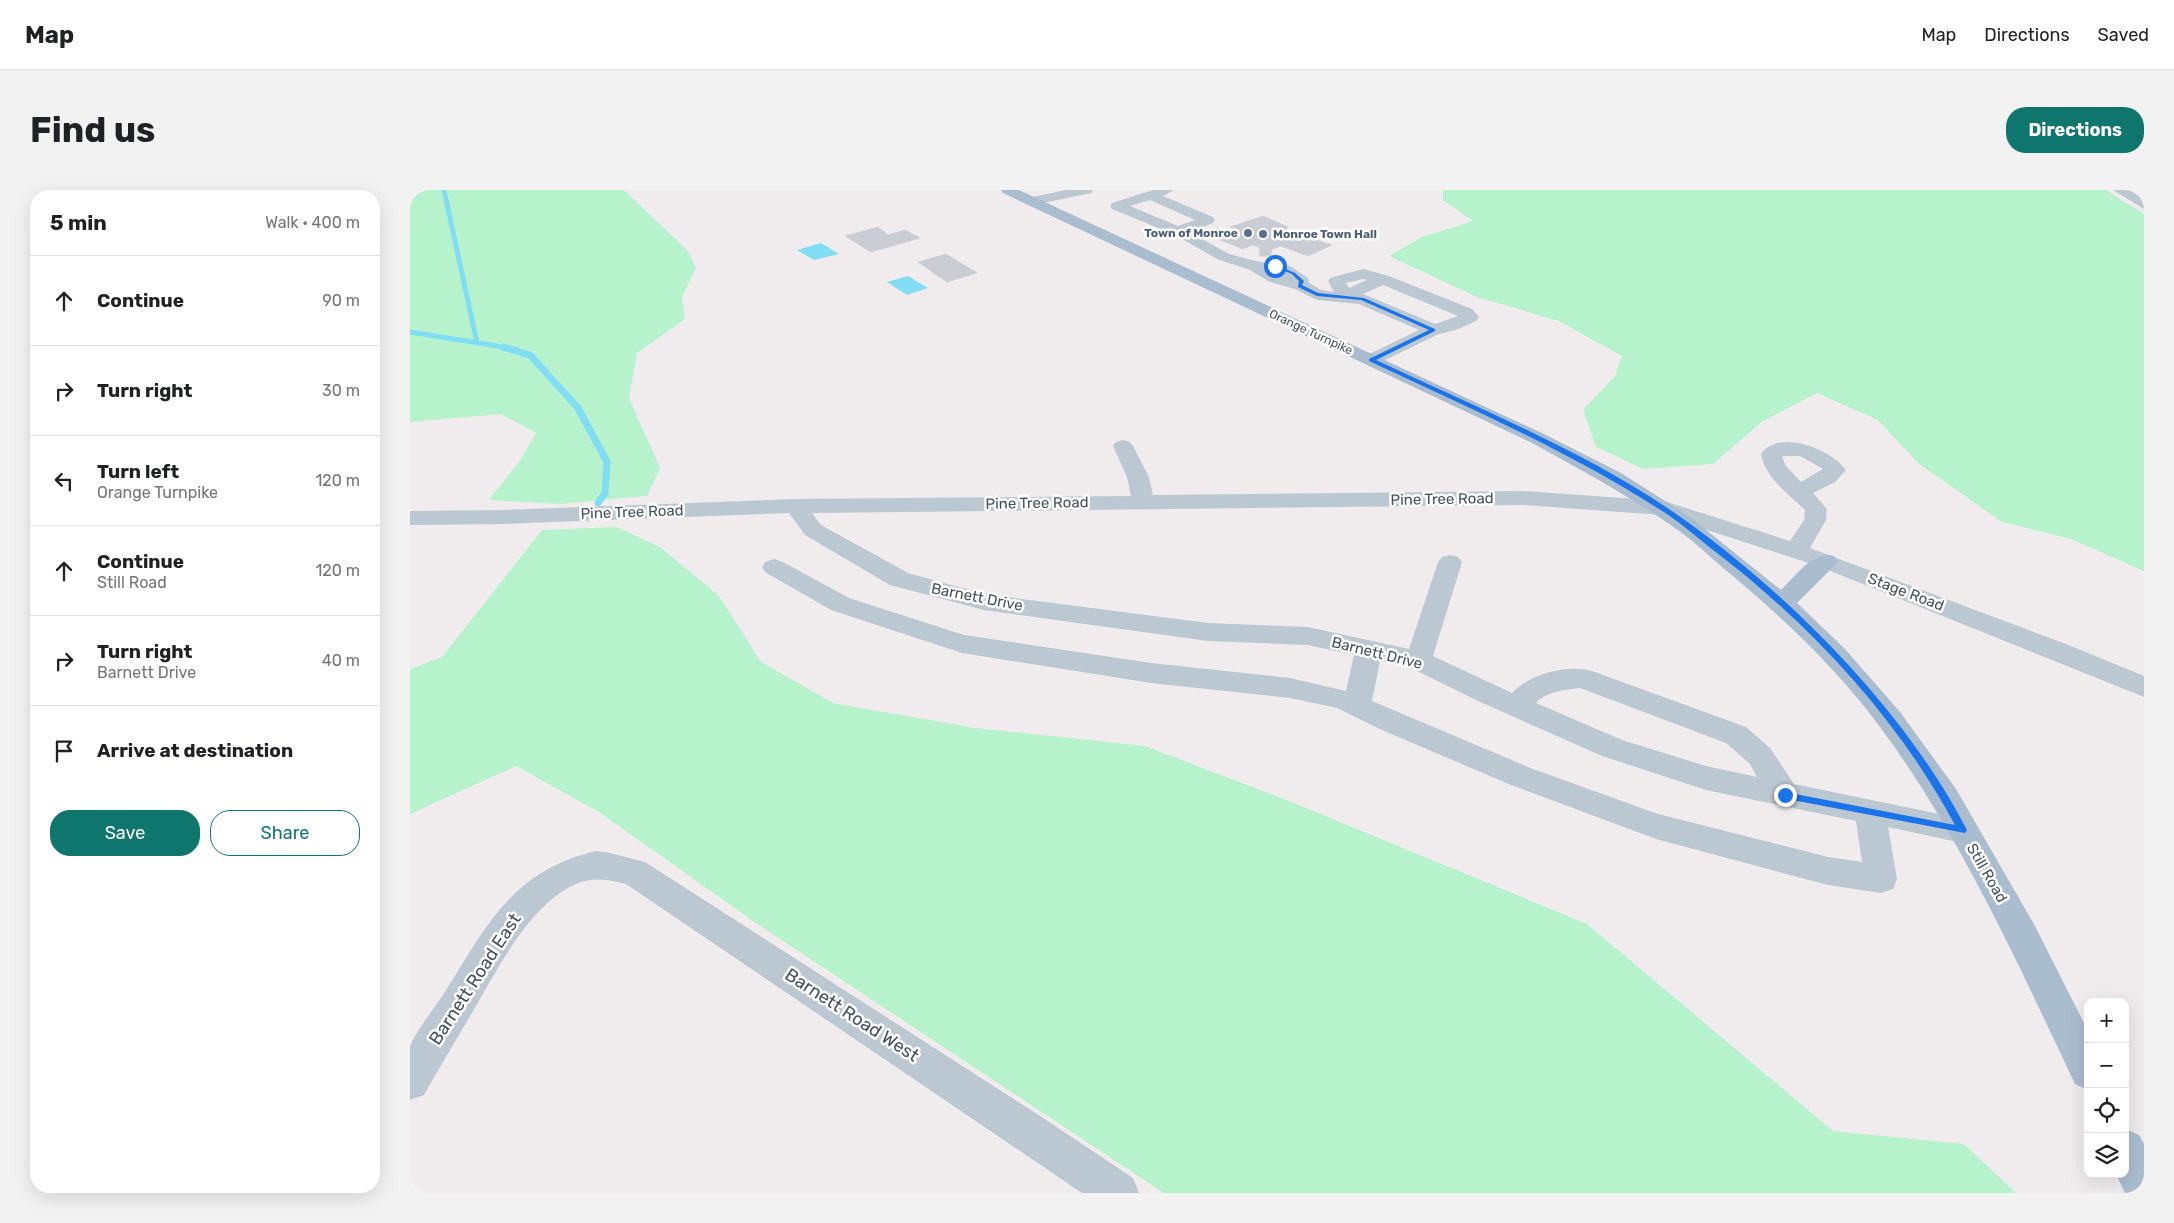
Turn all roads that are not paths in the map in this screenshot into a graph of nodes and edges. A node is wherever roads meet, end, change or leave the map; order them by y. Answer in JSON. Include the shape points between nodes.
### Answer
{"nodes":[{"id":1,"x":1008,"y":190,"type":"edge"},
{"id":2,"x":1086,"y":190,"type":"edge"},
{"id":3,"x":1167,"y":190,"type":"edge"},
{"id":4,"x":2120,"y":190,"type":"edge"},
{"id":5,"x":1150,"y":195,"type":"junction"},
{"id":6,"x":1032,"y":201,"type":"junction"},
{"id":7,"x":2144,"y":205,"type":"edge"},
{"id":8,"x":1178,"y":231,"type":"junction"},
{"id":9,"x":1346,"y":296,"type":"junction"},
{"id":10,"x":1433,"y":330,"type":"junction"},
{"id":11,"x":1371,"y":360,"type":"junction"},
{"id":12,"x":1123,"y":446,"type":"dead end"},
{"id":13,"x":1800,"y":491,"type":"dead end"},
{"id":14,"x":1143,"y":502,"type":"junction"},
{"id":15,"x":795,"y":506,"type":"junction"},
{"id":16,"x":1664,"y":508,"type":"junction"},
{"id":17,"x":410,"y":518,"type":"edge"},
{"id":18,"x":1796,"y":551,"type":"junction"},
{"id":19,"x":1826,"y":561,"type":"junction"},
{"id":20,"x":1450,"y":562,"type":"dead end"},
{"id":21,"x":774,"y":567,"type":"dead end"},
{"id":22,"x":937,"y":590,"type":"junction"},
{"id":23,"x":1782,"y":603,"type":"junction"},
{"id":24,"x":906,"y":626,"type":"junction"},
{"id":25,"x":1369,"y":649,"type":"junction"},
{"id":26,"x":1418,"y":660,"type":"junction"},
{"id":27,"x":2144,"y":687,"type":"edge"},
{"id":28,"x":1357,"y":706,"type":"junction"},
{"id":29,"x":1517,"y":706,"type":"junction"},
{"id":30,"x":1785,"y":795,"type":"junction"},
{"id":31,"x":1870,"y":813,"type":"junction"},
{"id":32,"x":1962,"y":830,"type":"junction"},
{"id":33,"x":575,"y":870,"type":"joint"},
{"id":34,"x":2084,"y":1063,"type":"edge"},
{"id":35,"x":410,"y":1081,"type":"edge"},
{"id":36,"x":2129,"y":1157,"type":"edge"},
{"id":37,"x":2144,"y":1188,"type":"edge"},
{"id":38,"x":1118,"y":1193,"type":"edge"}],
"edges":[{"from":1,"to":6,"type":"main road","name":"Orange Turnpike"},
{"from":2,"to":6,"type":"street"},
{"from":3,"to":5,"type":"street"},
{"from":4,"to":7,"type":"street"},
{"from":5,"to":8,"type":"street","via":[[1208,220]]},
{"from":5,"to":8,"type":"street","via":[[1117,206]]},
{"from":6,"to":11,"type":"main road","name":"Orange Turnpike"},
{"from":8,"to":9,"type":"street","via":[[1224,257],[1254,266],[1317,295]]},
{"from":9,"to":10,"type":"street","via":[[1362,299]]},
{"from":9,"to":10,"type":"street","via":[[1383,279],[1470,316]]},
{"from":10,"to":11,"type":"street"},
{"from":11,"to":16,"type":"main road","name":"Orange Turnpike","via":[[1537,438]]},
{"from":12,"to":14,"type":"street","via":[[1138,477]]},
{"from":13,"to":18,"type":"street","via":[[1816,509],[1815,520]]},
{"from":14,"to":15,"type":"street","name":"Pine Tree Road"},
{"from":14,"to":16,"type":"street","name":"Pine Tree Road","via":[[1524,498]]},
{"from":15,"to":17,"type":"street","name":"Pine Tree Road"},
{"from":15,"to":22,"type":"street","name":"Barnett Drive","via":[[813,530],[899,579]]},
{"from":16,"to":18,"type":"street","name":"Stage Road"},
{"from":16,"to":23,"type":"main road","name":"Still Road"},
{"from":18,"to":19,"type":"street","name":"Stage Road"},
{"from":19,"to":23,"type":"main road"},
{"from":19,"to":27,"type":"street","name":"Stage Road"},
{"from":20,"to":26,"type":"street"},
{"from":21,"to":24,"type":"street","via":[[840,604]]},
{"from":22,"to":24,"type":"street"},
{"from":22,"to":25,"type":"street","name":"Barnett Drive","via":[[984,602],[1208,632],[1308,636]]},
{"from":23,"to":32,"type":"main road","name":"Still Road","via":[[1836,656],[1890,719],[1945,798]]},
{"from":24,"to":28,"type":"street","via":[[962,644],[1151,673],[1290,688]]},
{"from":25,"to":26,"type":"street","name":"Barnett Drive"},
{"from":25,"to":28,"type":"street"},
{"from":26,"to":29,"type":"street","name":"Barnett Drive"},
{"from":28,"to":31,"type":"street","via":[[1522,778],[1656,826],[1828,872],[1881,878]]},
{"from":29,"to":30,"type":"street","name":"Barnett Drive","via":[[1612,748],[1706,778]]},
{"from":29,"to":30,"type":"street","via":[[1530,692],[1554,681],[1582,678],[1736,735],[1760,756]]},
{"from":30,"to":31,"type":"street","name":"Barnett Drive"},
{"from":31,"to":32,"type":"street","name":"Barnett Drive"},
{"from":32,"to":34,"type":"main road","name":"Still Road","via":[[2023,937]]},
{"from":33,"to":35,"type":"street","name":"Barnett Road East","via":[[548,885],[522,907],[502,931]]},
{"from":33,"to":38,"type":"street","name":"Barnett Road West","via":[[598,865],[634,872]]},
{"from":36,"to":37,"type":"main road"}]}
